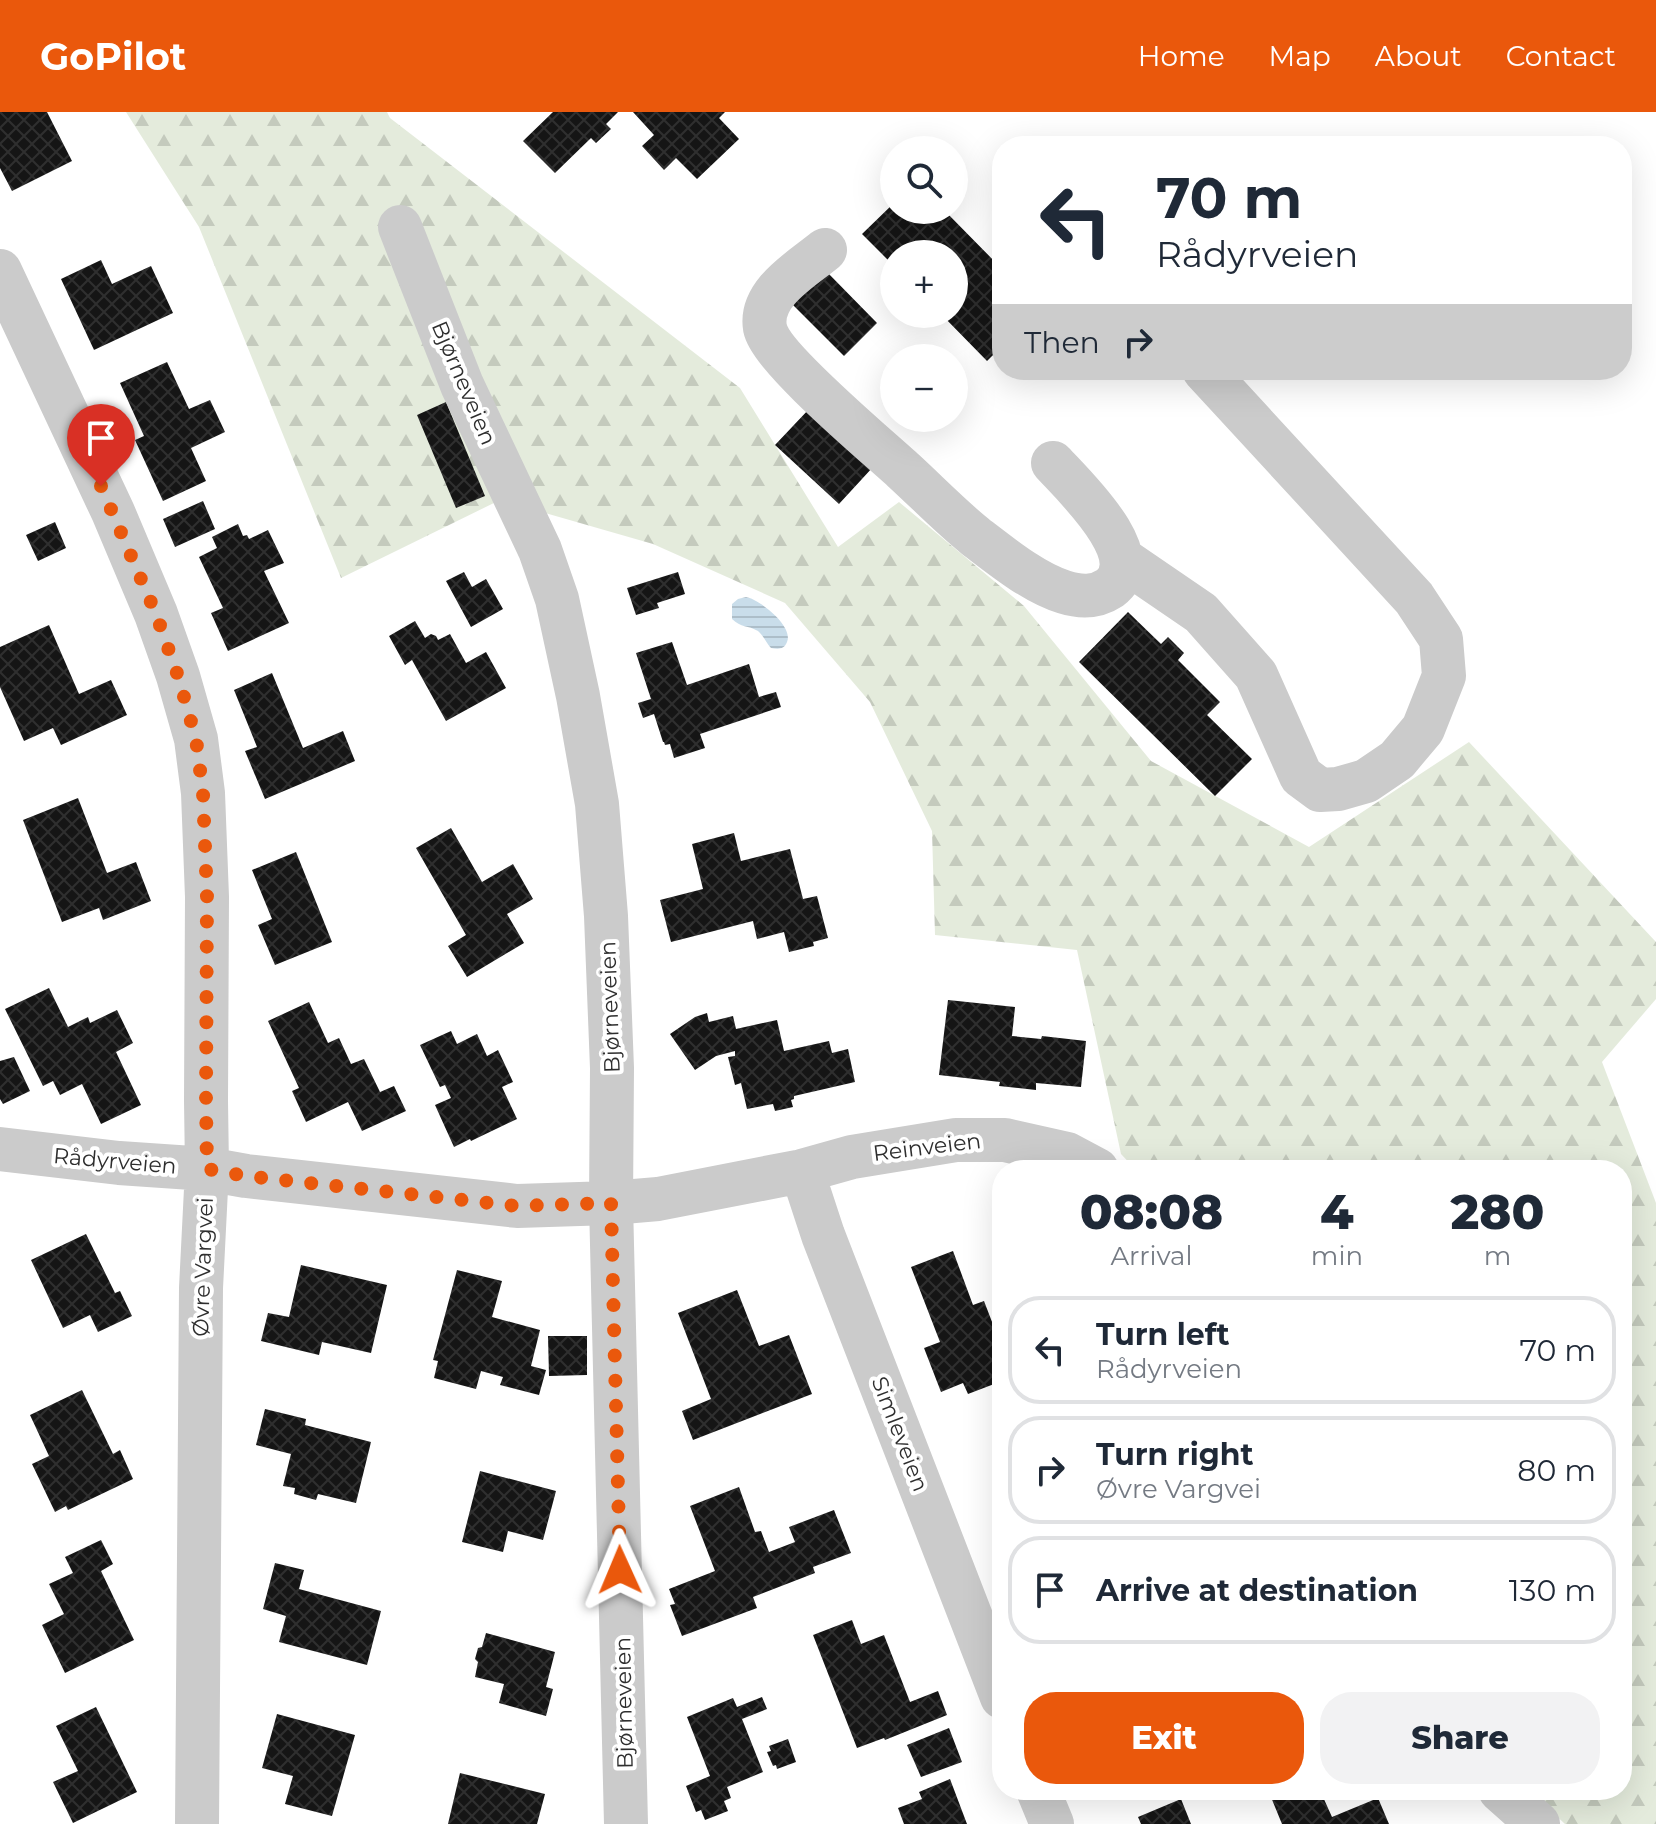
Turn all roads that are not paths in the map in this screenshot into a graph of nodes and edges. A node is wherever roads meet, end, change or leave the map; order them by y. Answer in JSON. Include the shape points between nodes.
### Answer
{"nodes":[{"id":1,"x":400,"y":227,"type":"dead end"},
{"id":2,"x":825,"y":250,"type":"dead end"},
{"id":3,"x":0,"y":271,"type":"edge"},
{"id":4,"x":1213,"y":380,"type":"edge"},
{"id":5,"x":1053,"y":463,"type":"dead end"},
{"id":6,"x":1122,"y":559,"type":"junction"},
{"id":7,"x":0,"y":1149,"type":"edge"},
{"id":8,"x":1078,"y":1160,"type":"edge"},
{"id":9,"x":207,"y":1169,"type":"junction"},
{"id":10,"x":802,"y":1171,"type":"junction"},
{"id":11,"x":611,"y":1203,"type":"junction"},
{"id":12,"x":992,"y":1671,"type":"edge"},
{"id":13,"x":1042,"y":1800,"type":"edge"},
{"id":14,"x":1511,"y":1800,"type":"edge"},
{"id":15,"x":197,"y":1824,"type":"edge"},
{"id":16,"x":626,"y":1824,"type":"edge"},
{"id":17,"x":1052,"y":1824,"type":"edge"},
{"id":18,"x":1538,"y":1824,"type":"edge"}],
"edges":[{"from":1,"to":11,"type":"street","name":"Bjørneveien","via":[[462,385],[540,550],[569,654],[597,804],[606,916]]},
{"from":2,"to":6,"type":"street","via":[[778,289],[766,307],[765,327],[784,357],[975,536],[1031,577],[1061,592],[1087,597],[1116,582]]},
{"from":3,"to":9,"type":"street","name":"Øvre Vargvei","via":[[120,526],[156,614],[196,739],[207,897]]},
{"from":4,"to":6,"type":"street","via":[[1414,598],[1441,639],[1444,676],[1423,729],[1397,760],[1366,781],[1320,790],[1301,776],[1256,675],[1201,613]]},
{"from":5,"to":6,"type":"street","via":[[1097,512]]},
{"from":7,"to":9,"type":"street","name":"Rådyrveien"},
{"from":8,"to":10,"type":"street","name":"Reinveien","via":[[1005,1140],[956,1140]]},
{"from":9,"to":11,"type":"street","name":"Rådyrveien","via":[[517,1206]]},
{"from":9,"to":15,"type":"street","name":"Øvre Vargvei","via":[[201,1288]]},
{"from":10,"to":11,"type":"street","name":"Rådyrveien"},
{"from":10,"to":12,"type":"street","name":"Simleveien"},
{"from":11,"to":16,"type":"street","name":"Bjørneveien"},
{"from":13,"to":17,"type":"street"},
{"from":14,"to":18,"type":"street"}]}
